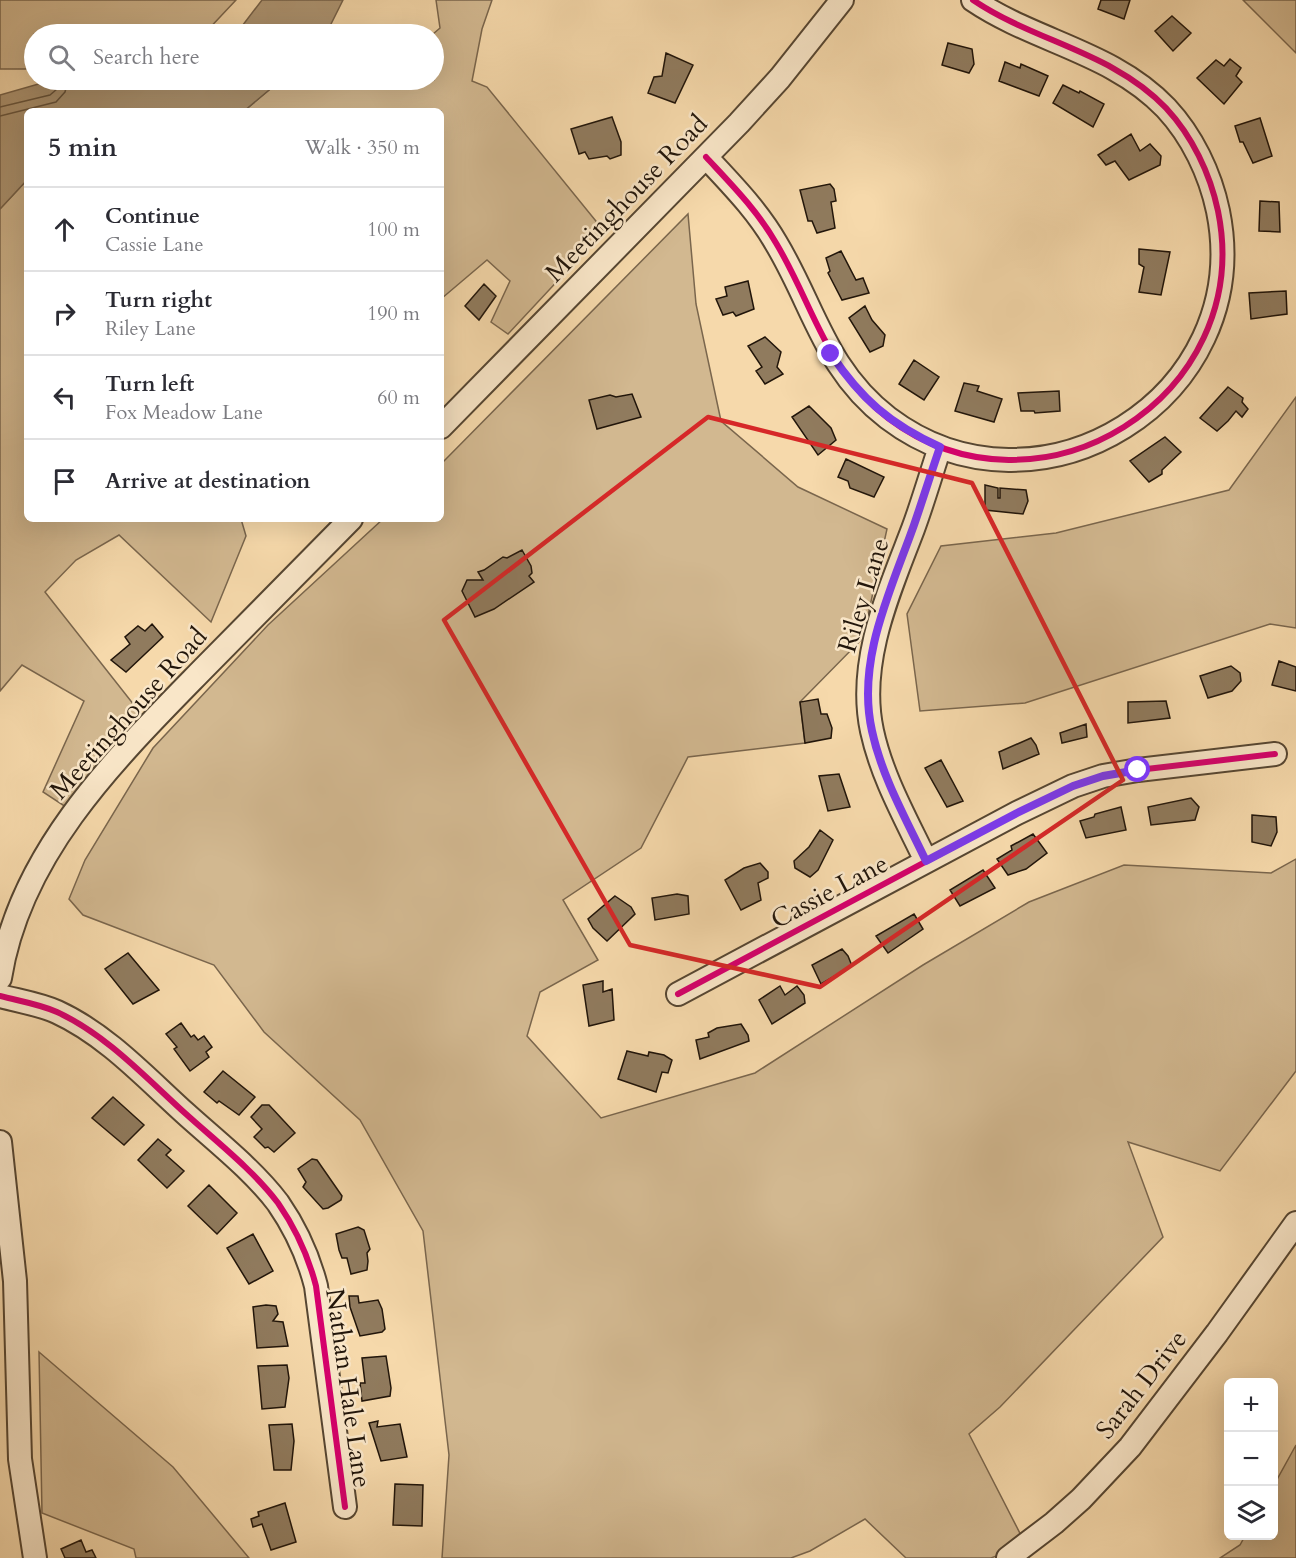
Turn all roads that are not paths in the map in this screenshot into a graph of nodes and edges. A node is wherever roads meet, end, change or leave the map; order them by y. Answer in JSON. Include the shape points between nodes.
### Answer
{"nodes":[{"id":1,"x":842,"y":0,"type":"edge"},
{"id":2,"x":973,"y":0,"type":"edge"},
{"id":3,"x":706,"y":157,"type":"junction"},
{"id":4,"x":444,"y":424,"type":"edge"},
{"id":5,"x":940,"y":447,"type":"junction"},
{"id":6,"x":348,"y":522,"type":"edge"},
{"id":7,"x":1275,"y":754,"type":"dead end"},
{"id":8,"x":926,"y":861,"type":"junction"},
{"id":9,"x":0,"y":978,"type":"edge"},
{"id":10,"x":678,"y":994,"type":"dead end"},
{"id":11,"x":0,"y":996,"type":"edge"},
{"id":12,"x":0,"y":1142,"type":"edge"},
{"id":13,"x":1296,"y":1223,"type":"edge"},
{"id":14,"x":345,"y":1507,"type":"dead end"},
{"id":15,"x":35,"y":1558,"type":"edge"},
{"id":16,"x":1008,"y":1558,"type":"edge"}],
"edges":[{"from":1,"to":3,"type":"street","name":"Meetinghouse Road","via":[[780,78]]},
{"from":2,"to":5,"type":"street","via":[[1017,25],[1102,62],[1135,81],[1167,108],[1207,173],[1221,239],[1221,273],[1210,322],[1187,368],[1154,406],[1127,426],[1089,446],[1040,458],[989,458]]},
{"from":3,"to":4,"type":"street","name":"Meetinghouse Road"},
{"from":3,"to":5,"type":"street","via":[[765,224],[788,263],[819,332],[847,378],[889,419]]},
{"from":5,"to":8,"type":"street","name":"Riley Lane","via":[[885,605],[869,676],[869,713],[882,766]]},
{"from":6,"to":9,"type":"street","name":"Meetinghouse Road","via":[[138,736],[75,813],[54,841],[20,903]]},
{"from":7,"to":8,"type":"street","name":"Cassie Lane","via":[[1103,776],[1044,799]]},
{"from":8,"to":10,"type":"street","name":"Cassie Lane"},
{"from":11,"to":14,"type":"street","name":"Nathan Hale Lane","via":[[57,1012],[114,1049],[264,1187],[291,1222],[316,1286]]},
{"from":12,"to":15,"type":"street","via":[[15,1281],[20,1459]]},
{"from":13,"to":16,"type":"street","name":"Sarah Drive","via":[[1130,1447],[1081,1499]]}]}
